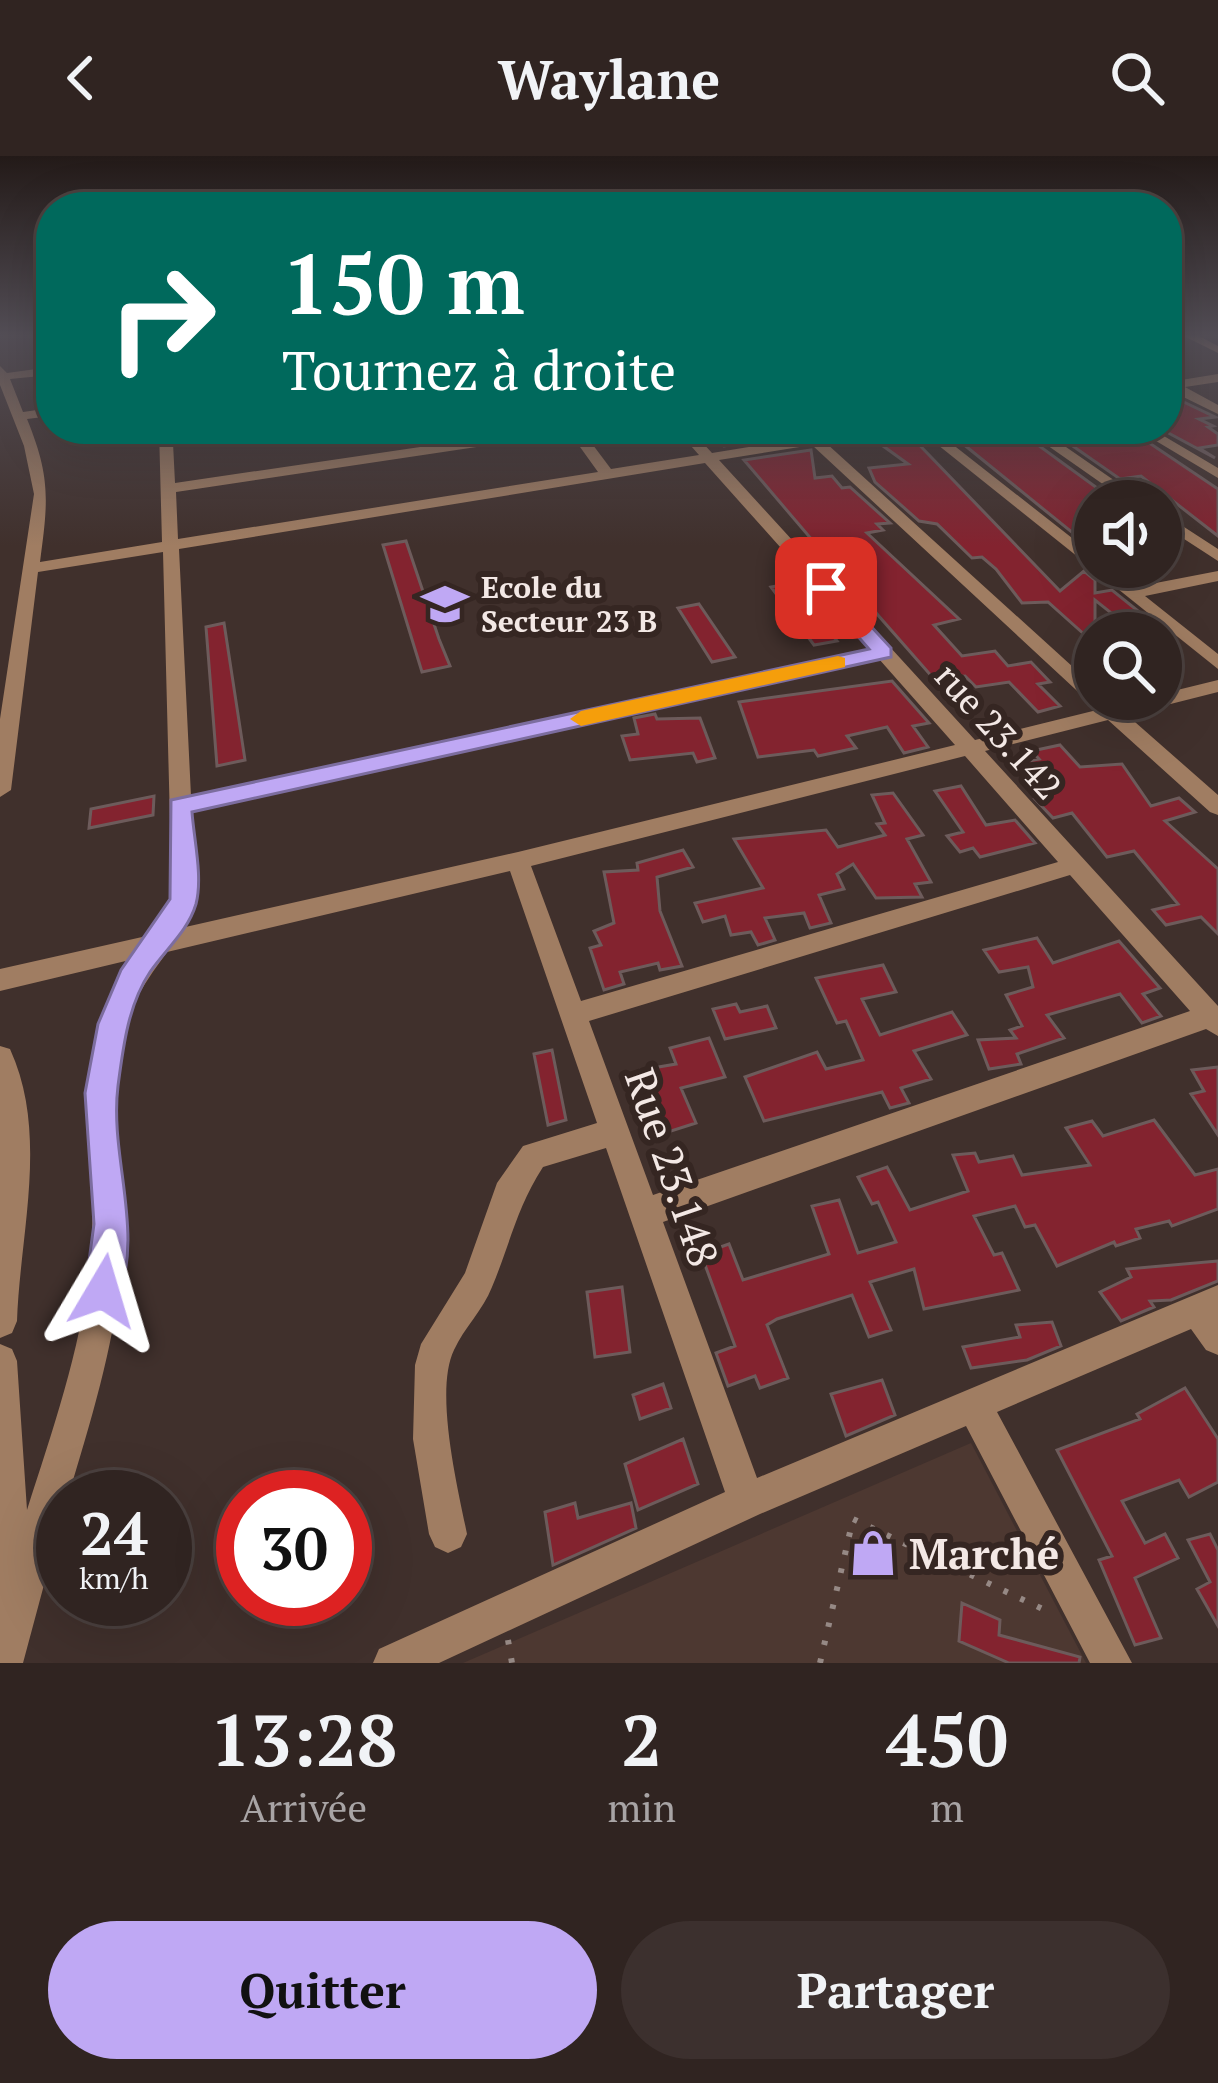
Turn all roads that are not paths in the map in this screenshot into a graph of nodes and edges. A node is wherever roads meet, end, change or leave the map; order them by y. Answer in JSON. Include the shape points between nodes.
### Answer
{"nodes":[{"id":1,"x":15,"y":405,"type":"edge"},
{"id":2,"x":36,"y":414,"type":"edge"},
{"id":3,"x":20,"y":416,"type":"junction"},
{"id":4,"x":166,"y":444,"type":"edge"},
{"id":5,"x":470,"y":444,"type":"edge"},
{"id":6,"x":584,"y":444,"type":"edge"},
{"id":7,"x":696,"y":444,"type":"edge"},
{"id":8,"x":772,"y":444,"type":"edge"},
{"id":9,"x":819,"y":444,"type":"edge"},
{"id":10,"x":944,"y":444,"type":"edge"},
{"id":11,"x":1053,"y":444,"type":"edge"},
{"id":12,"x":1168,"y":444,"type":"edge"},
{"id":13,"x":710,"y":459,"type":"junction"},
{"id":14,"x":1218,"y":474,"type":"edge"},
{"id":15,"x":608,"y":475,"type":"junction"},
{"id":16,"x":1106,"y":480,"type":"edge"},
{"id":17,"x":166,"y":489,"type":"junction"},
{"id":18,"x":1182,"y":531,"type":"edge"},
{"id":19,"x":166,"y":546,"type":"junction"},
{"id":20,"x":1074,"y":547,"type":"edge"},
{"id":21,"x":1218,"y":556,"type":"edge"},
{"id":22,"x":32,"y":568,"type":"junction"},
{"id":23,"x":1218,"y":576,"type":"edge"},
{"id":24,"x":1126,"y":588,"type":"edge"},
{"id":25,"x":1132,"y":593,"type":"junction"},
{"id":26,"x":884,"y":652,"type":"junction"},
{"id":27,"x":1218,"y":663,"type":"edge"},
{"id":28,"x":1074,"y":677,"type":"edge"},
{"id":29,"x":1218,"y":686,"type":"edge"},
{"id":30,"x":1182,"y":691,"type":"edge"},
{"id":31,"x":1074,"y":712,"type":"edge"},
{"id":32,"x":1121,"y":720,"type":"edge"},
{"id":33,"x":968,"y":748,"type":"junction"},
{"id":34,"x":0,"y":790,"type":"edge"},
{"id":35,"x":180,"y":806,"type":"junction"},
{"id":36,"x":1218,"y":807,"type":"edge"},
{"id":37,"x":518,"y":861,"type":"junction"},
{"id":38,"x":1076,"y":865,"type":"junction"},
{"id":39,"x":158,"y":940,"type":"junction"},
{"id":40,"x":0,"y":980,"type":"edge"},
{"id":41,"x":575,"y":1014,"type":"junction"},
{"id":42,"x":1214,"y":1020,"type":"edge"},
{"id":43,"x":0,"y":1058,"type":"edge"},
{"id":44,"x":616,"y":1131,"type":"junction"},
{"id":45,"x":646,"y":1214,"type":"junction"},
{"id":46,"x":1211,"y":1316,"type":"edge"},
{"id":47,"x":0,"y":1321,"type":"edge"},
{"id":48,"x":0,"y":1360,"type":"edge"},
{"id":49,"x":974,"y":1405,"type":"junction"},
{"id":50,"x":747,"y":1502,"type":"junction"},
{"id":51,"x":448,"y":1534,"type":"dead end"},
{"id":52,"x":14,"y":1616,"type":"junction"},
{"id":53,"x":1104,"y":1648,"type":"edge"},
{"id":54,"x":3,"y":1663,"type":"edge"},
{"id":55,"x":393,"y":1663,"type":"edge"}],
"edges":[{"from":1,"to":3,"type":"street"},
{"from":2,"to":3,"type":"street"},
{"from":3,"to":22,"type":"street","via":[[40,494]]},
{"from":4,"to":17,"type":"street"},
{"from":5,"to":17,"type":"street"},
{"from":6,"to":15,"type":"street"},
{"from":7,"to":13,"type":"street","name":"rue 23.142"},
{"from":8,"to":13,"type":"street"},
{"from":9,"to":28,"type":"street"},
{"from":10,"to":20,"type":"street"},
{"from":11,"to":16,"type":"street"},
{"from":12,"to":14,"type":"street"},
{"from":13,"to":15,"type":"street"},
{"from":13,"to":26,"type":"street","name":"rue 23.142"},
{"from":15,"to":19,"type":"street"},
{"from":17,"to":19,"type":"street"},
{"from":18,"to":21,"type":"street"},
{"from":19,"to":22,"type":"street"},
{"from":19,"to":35,"type":"street"},
{"from":22,"to":34,"type":"street"},
{"from":23,"to":25,"type":"street"},
{"from":24,"to":25,"type":"street"},
{"from":25,"to":27,"type":"street"},
{"from":26,"to":33,"type":"street","name":"rue 23.142"},
{"from":26,"to":35,"type":"street"},
{"from":29,"to":30,"type":"street"},
{"from":31,"to":33,"type":"street"},
{"from":32,"to":36,"type":"street"},
{"from":33,"to":37,"type":"street"},
{"from":33,"to":38,"type":"street","name":"rue 23.142"},
{"from":35,"to":39,"type":"street","via":[[184,899]]},
{"from":37,"to":39,"type":"street"},
{"from":37,"to":41,"type":"street","name":"Rue 23.148"},
{"from":38,"to":41,"type":"street"},
{"from":38,"to":42,"type":"street","name":"rue 23.142"},
{"from":39,"to":40,"type":"street"},
{"from":39,"to":52,"type":"street","via":[[113,1024],[100,1126],[112,1224],[103,1291],[74,1421]]},
{"from":41,"to":44,"type":"street","name":"Rue 23.148"},
{"from":42,"to":45,"type":"street"},
{"from":43,"to":47,"type":"street","via":[[12,1186]]},
{"from":44,"to":45,"type":"street","name":"Rue 23.148"},
{"from":44,"to":51,"type":"street","via":[[533,1156],[508,1194],[478,1282],[439,1344],[431,1438]]},
{"from":45,"to":50,"type":"street","name":"Rue 23.148"},
{"from":46,"to":49,"type":"street"},
{"from":48,"to":52,"type":"street"},
{"from":49,"to":50,"type":"street"},
{"from":49,"to":53,"type":"street"},
{"from":50,"to":55,"type":"street"},
{"from":52,"to":54,"type":"street"}]}
